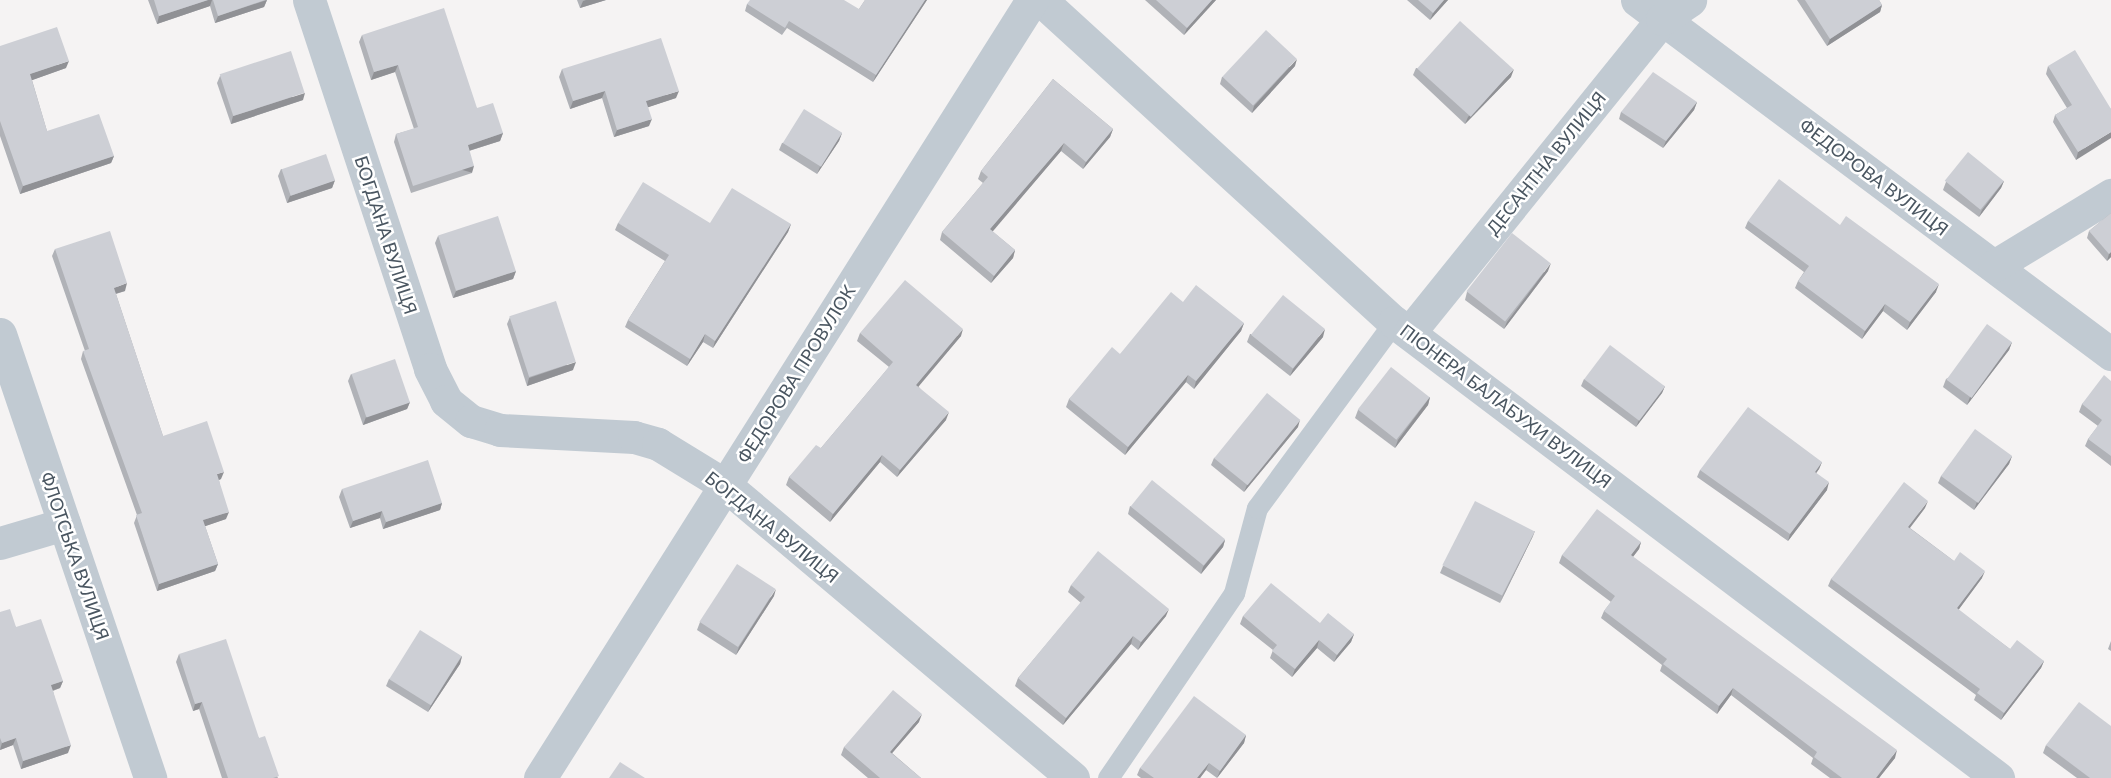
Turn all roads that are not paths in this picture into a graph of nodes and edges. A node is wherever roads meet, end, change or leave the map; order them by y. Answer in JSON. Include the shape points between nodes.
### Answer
{"nodes":[{"id":1,"x":309,"y":0,"type":"edge"},
{"id":2,"x":1032,"y":0,"type":"edge"},
{"id":3,"x":1041,"y":0,"type":"edge"},
{"id":4,"x":1690,"y":0,"type":"edge"},
{"id":5,"x":1650,"y":9,"type":"edge"},
{"id":6,"x":2111,"y":195,"type":"edge"},
{"id":7,"x":1994,"y":266,"type":"junction"},
{"id":8,"x":1402,"y":328,"type":"junction"},
{"id":9,"x":0,"y":334,"type":"edge"},
{"id":10,"x":2111,"y":354,"type":"edge"},
{"id":11,"x":725,"y":485,"type":"junction"},
{"id":12,"x":64,"y":524,"type":"junction"},
{"id":13,"x":0,"y":543,"type":"edge"},
{"id":14,"x":150,"y":778,"type":"edge"},
{"id":15,"x":540,"y":778,"type":"edge"},
{"id":16,"x":1073,"y":778,"type":"edge"},
{"id":17,"x":1108,"y":778,"type":"edge"},
{"id":18,"x":1998,"y":778,"type":"edge"}],
"edges":[{"from":1,"to":11,"type":"street","name":"БОГДАНА ВУЛИЦЯ","via":[[430,369],[446,401],[471,421],[500,430],[634,437],[658,444]]},
{"from":2,"to":11,"type":"street","name":"ФЕДОРОВА ПРОВУЛОК"},
{"from":3,"to":8,"type":"street","name":"ПІОНЕРА БАЛАБУХИ ВУЛИЦЯ"},
{"from":4,"to":5,"type":"street","name":"ДЕСАНТНА ВУЛИЦЯ"},
{"from":5,"to":7,"type":"street","name":"ФЕДОРОВА ВУЛИЦЯ"},
{"from":5,"to":8,"type":"street","name":"ДЕСАНТНА ВУЛИЦЯ"},
{"from":6,"to":7,"type":"street"},
{"from":7,"to":10,"type":"street","name":"ФЕДОРОВА ВУЛИЦЯ"},
{"from":8,"to":17,"type":"lane","via":[[1257,508],[1234,593]]},
{"from":8,"to":18,"type":"street","name":"ПІОНЕРА БАЛАБУХИ ВУЛИЦЯ"},
{"from":9,"to":12,"type":"street","name":"ФЛОТСЬКА ВУЛИЦЯ"},
{"from":11,"to":15,"type":"street","name":"ФЕДОРОВА ПРОВУЛОК"},
{"from":11,"to":16,"type":"street","name":"БОГДАНА ВУЛИЦЯ"},
{"from":12,"to":13,"type":"street"},
{"from":12,"to":14,"type":"street","name":"ФЛОТСЬКА ВУЛИЦЯ"}]}
